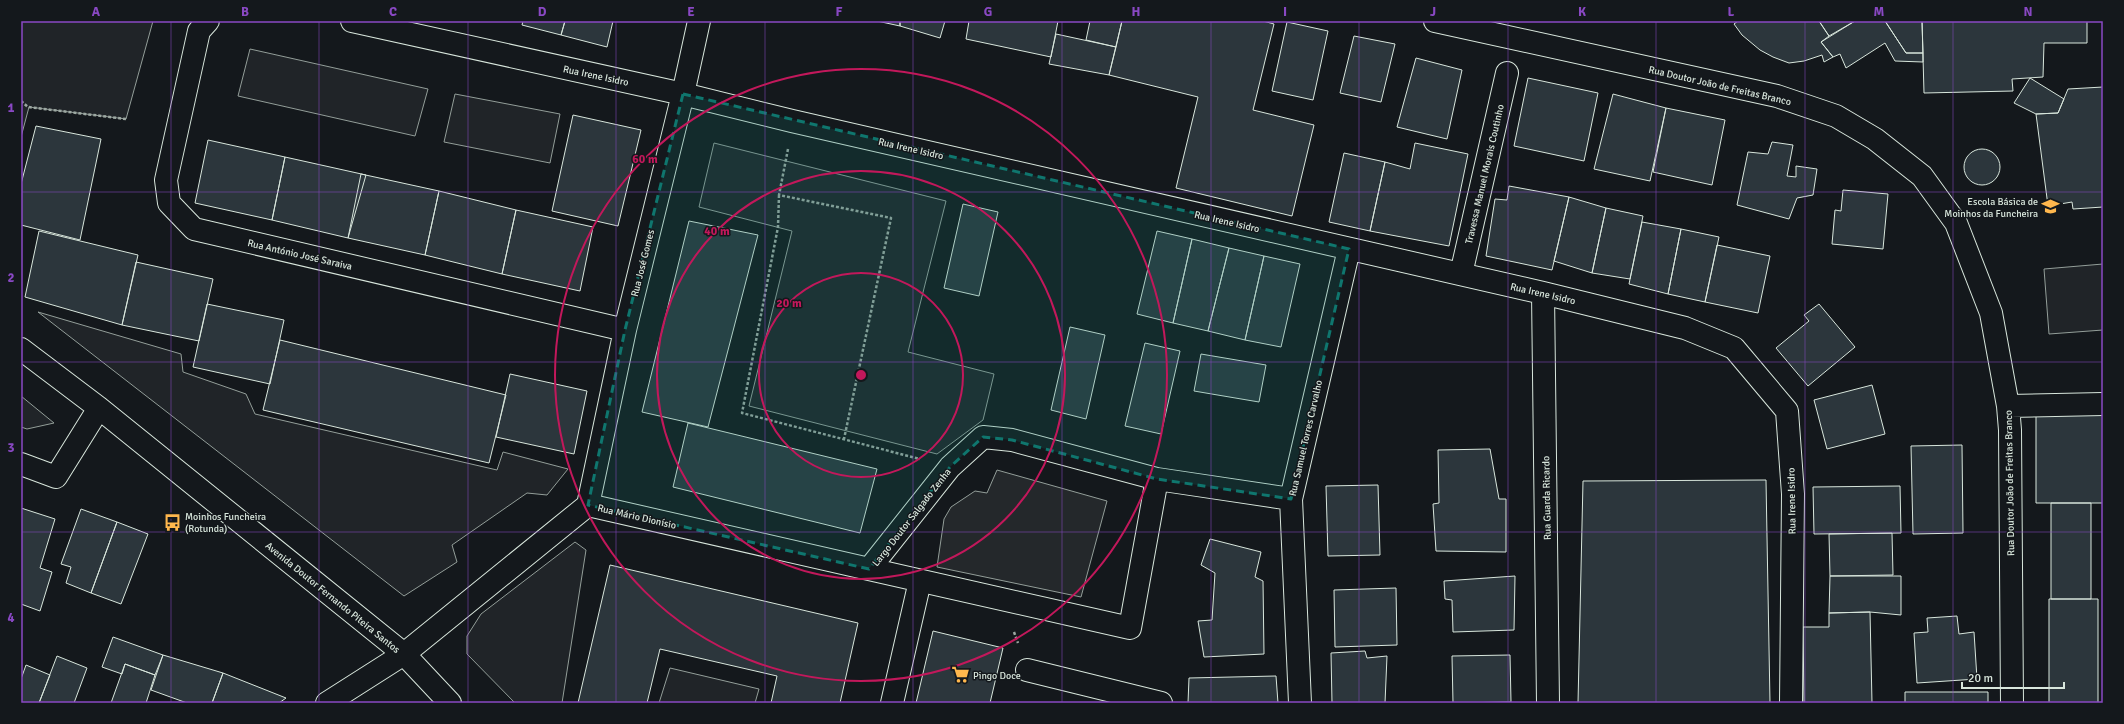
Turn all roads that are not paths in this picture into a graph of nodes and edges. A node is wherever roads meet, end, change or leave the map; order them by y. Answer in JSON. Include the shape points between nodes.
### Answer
{"nodes":[{"id":1,"x":208,"y":21,"type":"edge"},
{"id":2,"x":352,"y":21,"type":"edge"},
{"id":3,"x":699,"y":21,"type":"edge"},
{"id":4,"x":1435,"y":21,"type":"edge"},
{"id":5,"x":1507,"y":73,"type":"dead end"},
{"id":6,"x":683,"y":94,"type":"junction"},
{"id":7,"x":1349,"y":249,"type":"junction"},
{"id":8,"x":1461,"y":274,"type":"junction"},
{"id":9,"x":1543,"y":293,"type":"junction"},
{"id":10,"x":625,"y":330,"type":"junction"},
{"id":11,"x":21,"y":349,"type":"edge"},
{"id":12,"x":2103,"y":404,"type":"edge"},
{"id":13,"x":2008,"y":406,"type":"junction"},
{"id":14,"x":99,"y":408,"type":"junction"},
{"id":15,"x":21,"y":464,"type":"edge"},
{"id":16,"x":1157,"y":479,"type":"junction"},
{"id":17,"x":1291,"y":499,"type":"junction"},
{"id":18,"x":588,"y":505,"type":"junction"},
{"id":19,"x":869,"y":569,"type":"junction"},
{"id":20,"x":920,"y":581,"type":"junction"},
{"id":21,"x":404,"y":654,"type":"junction"},
{"id":22,"x":1027,"y":670,"type":"road end"},
{"id":23,"x":327,"y":703,"type":"edge"},
{"id":24,"x":450,"y":703,"type":"edge"},
{"id":25,"x":892,"y":703,"type":"edge"},
{"id":26,"x":1161,"y":703,"type":"edge"},
{"id":27,"x":1300,"y":703,"type":"edge"},
{"id":28,"x":1548,"y":703,"type":"edge"},
{"id":29,"x":1791,"y":703,"type":"edge"},
{"id":30,"x":2012,"y":703,"type":"edge"}],
"edges":[{"from":1,"to":10,"type":"street","name":"Rua António José Saraiva","via":[[199,31],[166,180],[169,204],[194,229]]},
{"from":2,"to":6,"type":"street","name":"Rua Irene Isidro"},
{"from":3,"to":6,"type":"street","name":"Rua José Gomes"},
{"from":4,"to":13,"type":"street","name":"Rua Doutor João de Freitas Branco","via":[[1778,96],[1836,116],[1875,139],[1922,176],[1956,223],[1991,313]]},
{"from":5,"to":8,"type":"street","name":"Travessa Manuel Morais Coutinho"},
{"from":6,"to":7,"type":"street","name":"Rua Irene Isidro"},
{"from":6,"to":10,"type":"street","name":"Rua José Gomes"},
{"from":7,"to":8,"type":"street","name":"Rua Irene Isidro"},
{"from":7,"to":17,"type":"street","name":"Rua Samuel Torres Carvalho"},
{"from":8,"to":9,"type":"street","name":"Rua Irene Isidro"},
{"from":9,"to":28,"type":"street","name":"Rua Guarda Ricardo"},
{"from":9,"to":29,"type":"street","name":"Rua Irene Isidro","via":[[1685,328],[1734,348],[1787,411],[1792,494]]},
{"from":10,"to":18,"type":"street","name":"Rua José Gomes"},
{"from":11,"to":14,"type":"street","name":"Avenida Doutor Fernando Piteira Santos"},
{"from":12,"to":13,"type":"street"},
{"from":13,"to":30,"type":"street","name":"Rua Doutor João de Freitas Branco"},
{"from":14,"to":15,"type":"street","via":[[56,476]]},
{"from":14,"to":21,"type":"street","name":"Avenida Doutor Fernando Piteira Santos"},
{"from":16,"to":17,"type":"street","name":"Largo Doutor Salgado Zenha"},
{"from":16,"to":19,"type":"street","name":"Largo Doutor Salgado Zenha","via":[[1012,440],[983,437],[950,467]]},
{"from":16,"to":20,"type":"street","name":"Largo Doutor Salgado Zenha","via":[[1130,628]]},
{"from":17,"to":27,"type":"street","name":"Rua Samuel Torres Carvalho"},
{"from":18,"to":19,"type":"street","name":"Rua Mário Dionísio"},
{"from":18,"to":21,"type":"street","name":"Rua Mário Dionísio"},
{"from":19,"to":20,"type":"street","name":"Largo Doutor Salgado Zenha"},
{"from":20,"to":25,"type":"street"},
{"from":21,"to":23,"type":"street","name":"Rua Mário Dionísio"},
{"from":21,"to":24,"type":"street","name":"Avenida Doutor Fernando Piteira Santos"},
{"from":22,"to":26,"type":"street"}]}
